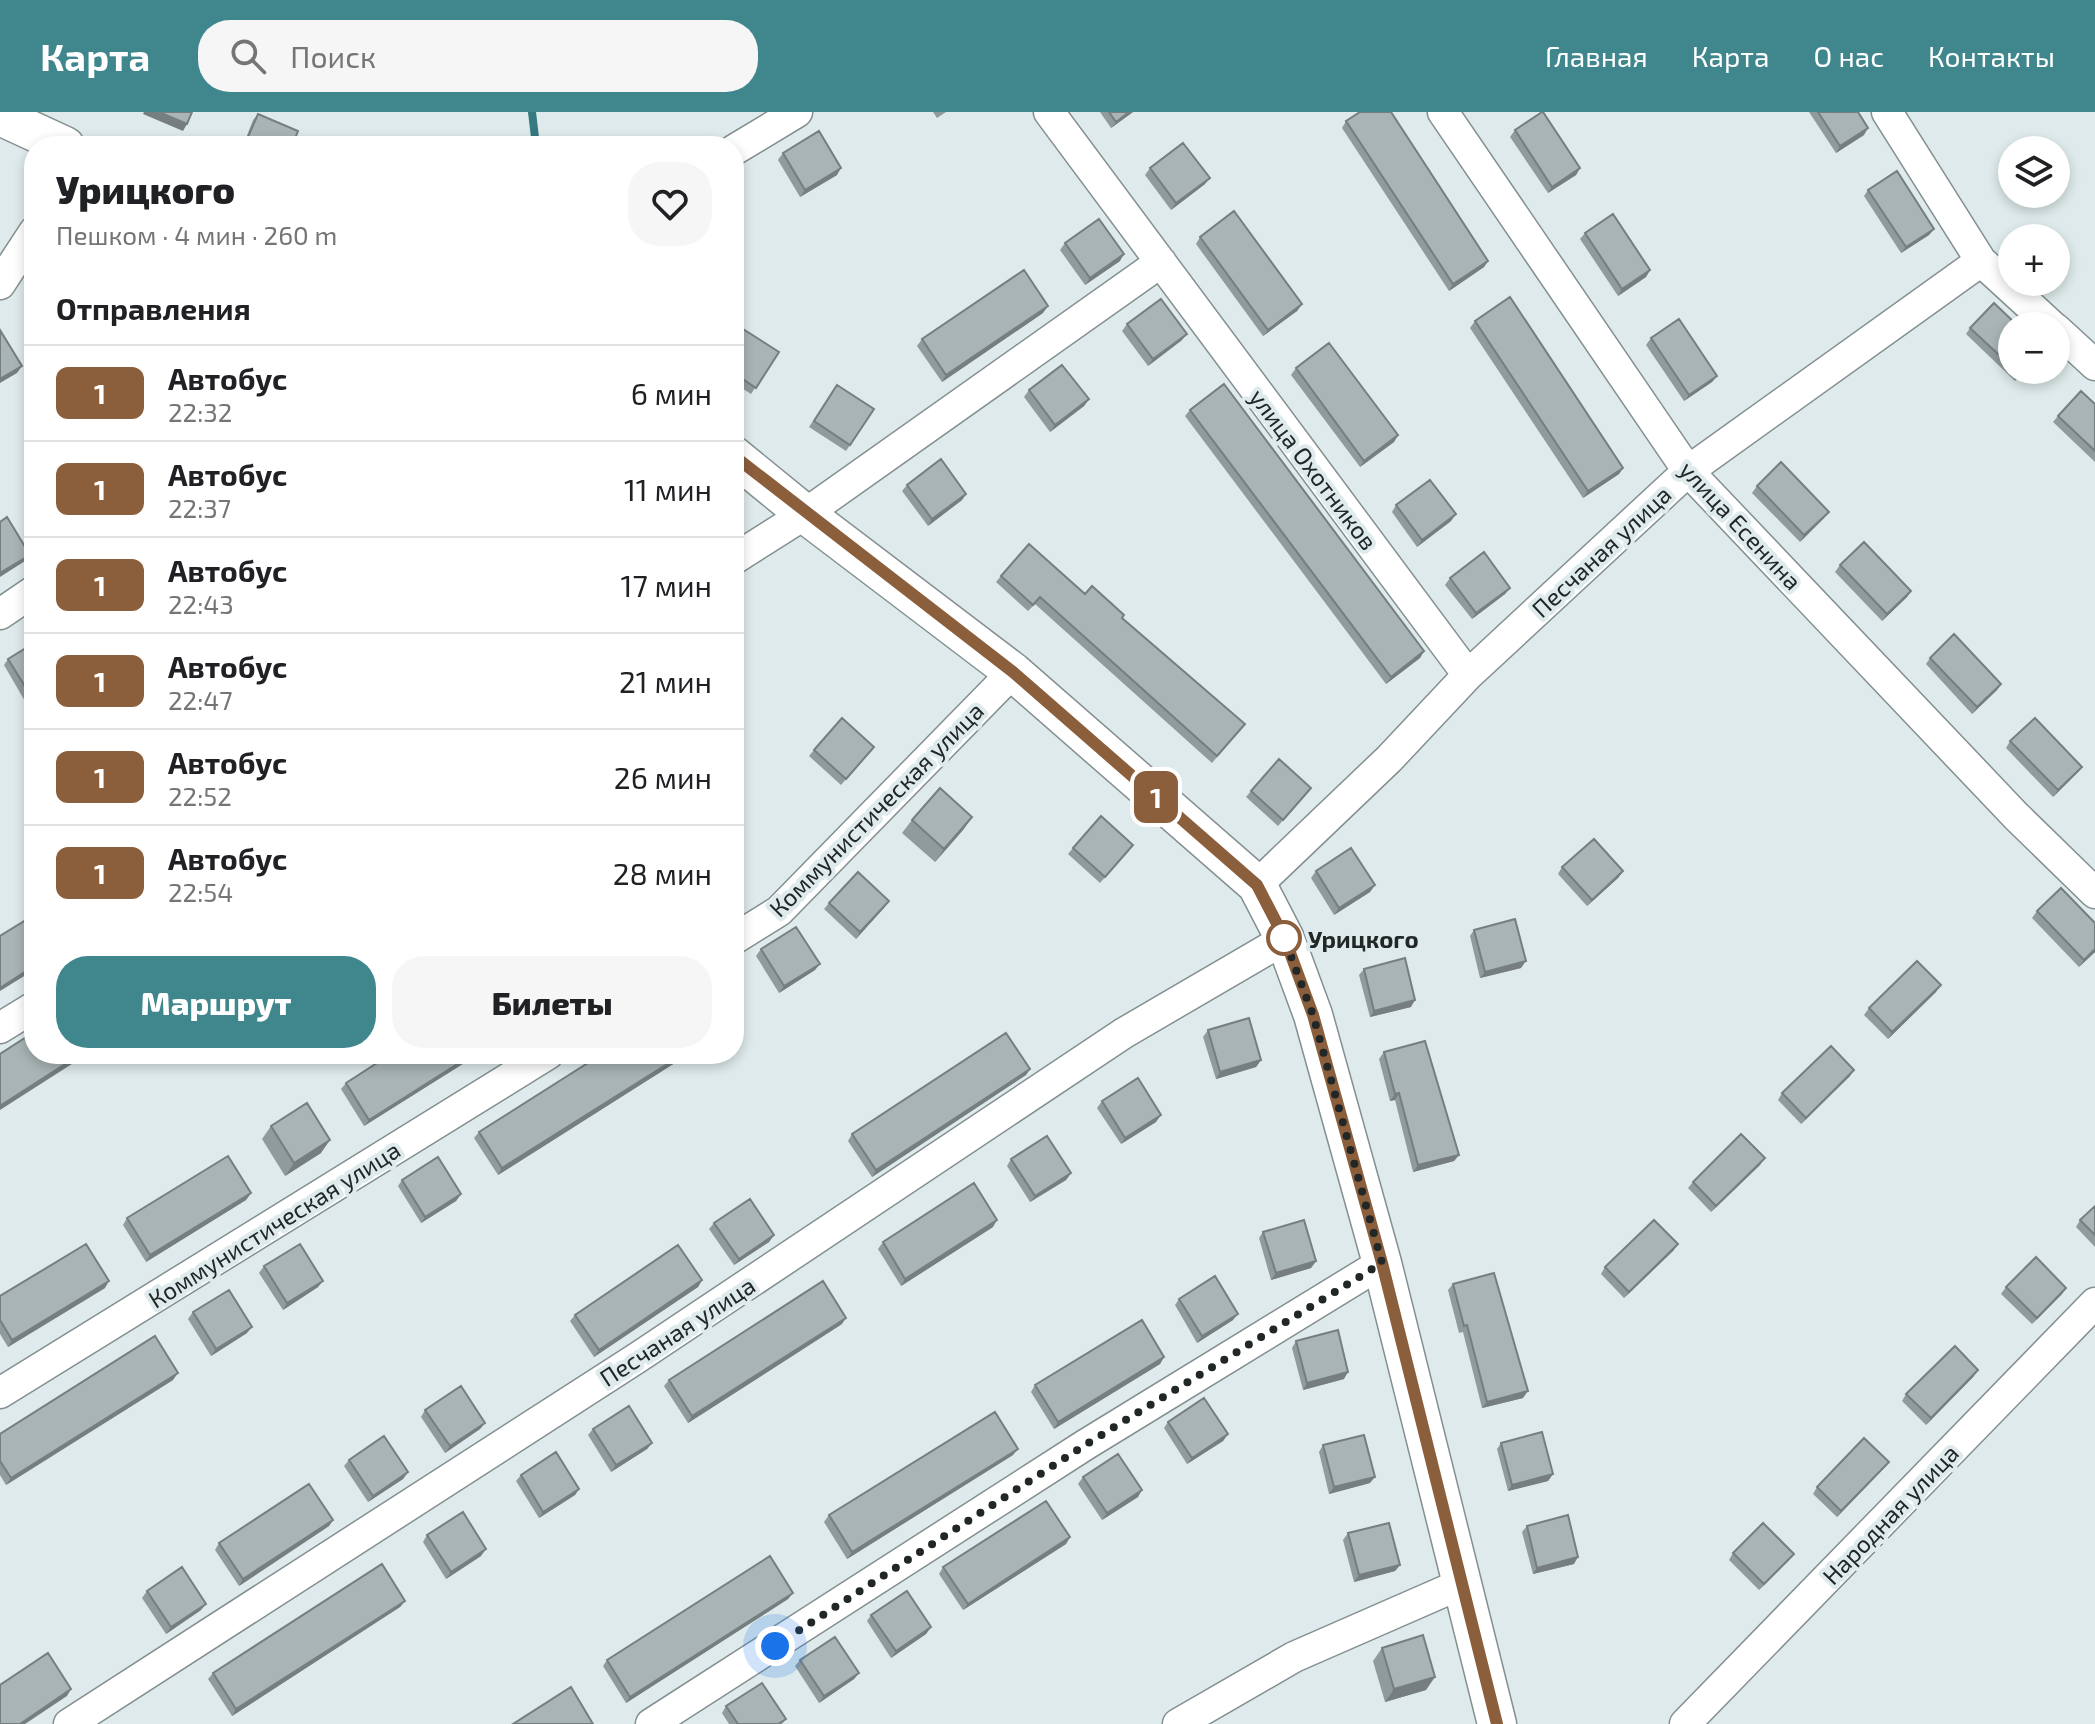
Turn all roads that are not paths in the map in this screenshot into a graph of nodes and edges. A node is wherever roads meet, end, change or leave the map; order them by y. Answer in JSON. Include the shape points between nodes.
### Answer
{"nodes":[{"id":1,"x":797,"y":112,"type":"edge"},
{"id":2,"x":1049,"y":112,"type":"edge"},
{"id":3,"x":1443,"y":112,"type":"edge"},
{"id":4,"x":1887,"y":112,"type":"edge"},
{"id":5,"x":0,"y":116,"type":"edge"},
{"id":6,"x":43,"y":136,"type":"edge"},
{"id":7,"x":744,"y":144,"type":"edge"},
{"id":8,"x":24,"y":247,"type":"edge"},
{"id":9,"x":1981,"y":261,"type":"junction"},
{"id":10,"x":1161,"y":262,"type":"junction"},
{"id":11,"x":0,"y":284,"type":"edge"},
{"id":12,"x":2037,"y":312,"type":"edge"},
{"id":13,"x":2070,"y":342,"type":"edge"},
{"id":14,"x":2095,"y":365,"type":"edge"},
{"id":15,"x":744,"y":464,"type":"edge"},
{"id":16,"x":1688,"y":471,"type":"junction"},
{"id":17,"x":805,"y":514,"type":"junction"},
{"id":18,"x":744,"y":553,"type":"edge"},
{"id":19,"x":24,"y":598,"type":"edge"},
{"id":20,"x":0,"y":614,"type":"edge"},
{"id":21,"x":1013,"y":672,"type":"junction"},
{"id":22,"x":1468,"y":675,"type":"junction"},
{"id":23,"x":1257,"y":885,"type":"junction"},
{"id":24,"x":2095,"y":893,"type":"edge"},
{"id":25,"x":744,"y":933,"type":"edge"},
{"id":26,"x":1285,"y":939,"type":"junction"},
{"id":27,"x":24,"y":1013,"type":"edge"},
{"id":28,"x":0,"y":1028,"type":"edge"},
{"id":29,"x":532,"y":1064,"type":"edge"},
{"id":30,"x":1382,"y":1263,"type":"junction"},
{"id":31,"x":2095,"y":1303,"type":"edge"},
{"id":32,"x":0,"y":1393,"type":"edge"},
{"id":33,"x":1461,"y":1584,"type":"junction"},
{"id":34,"x":69,"y":1724,"type":"edge"},
{"id":35,"x":651,"y":1724,"type":"edge"},
{"id":36,"x":1178,"y":1724,"type":"edge"},
{"id":37,"x":1497,"y":1724,"type":"edge"},
{"id":38,"x":1685,"y":1724,"type":"edge"}],
"edges":[{"from":1,"to":7,"type":"street"},
{"from":2,"to":10,"type":"street","name":"улица Охотников"},
{"from":3,"to":16,"type":"street","name":"улица Есенина"},
{"from":4,"to":9,"type":"street"},
{"from":5,"to":6,"type":"street"},
{"from":8,"to":11,"type":"street"},
{"from":9,"to":12,"type":"street"},
{"from":9,"to":16,"type":"street","name":"Песчаная улица"},
{"from":10,"to":17,"type":"street"},
{"from":10,"to":22,"type":"street","name":"улица Охотников"},
{"from":13,"to":14,"type":"street"},
{"from":15,"to":17,"type":"street"},
{"from":16,"to":22,"type":"street","name":"Песчаная улица"},
{"from":16,"to":24,"type":"street","name":"улица Есенина"},
{"from":17,"to":18,"type":"street"},
{"from":17,"to":21,"type":"street"},
{"from":19,"to":20,"type":"street"},
{"from":21,"to":23,"type":"street"},
{"from":21,"to":25,"type":"street","name":"Коммунистическая улица","via":[[779,911]]},
{"from":22,"to":23,"type":"street","name":"Песчаная улица"},
{"from":23,"to":26,"type":"street"},
{"from":26,"to":30,"type":"street","via":[[1313,1015]]},
{"from":26,"to":34,"type":"street","name":"Песчаная улица","via":[[1124,1033],[637,1358]]},
{"from":27,"to":28,"type":"street"},
{"from":29,"to":32,"type":"street","name":"Коммунистическая улица"},
{"from":30,"to":33,"type":"street"},
{"from":30,"to":35,"type":"street","via":[[1085,1445]]},
{"from":31,"to":38,"type":"street","name":"Народная улица"},
{"from":33,"to":36,"type":"street","via":[[1294,1657]]},
{"from":33,"to":37,"type":"street"}]}
